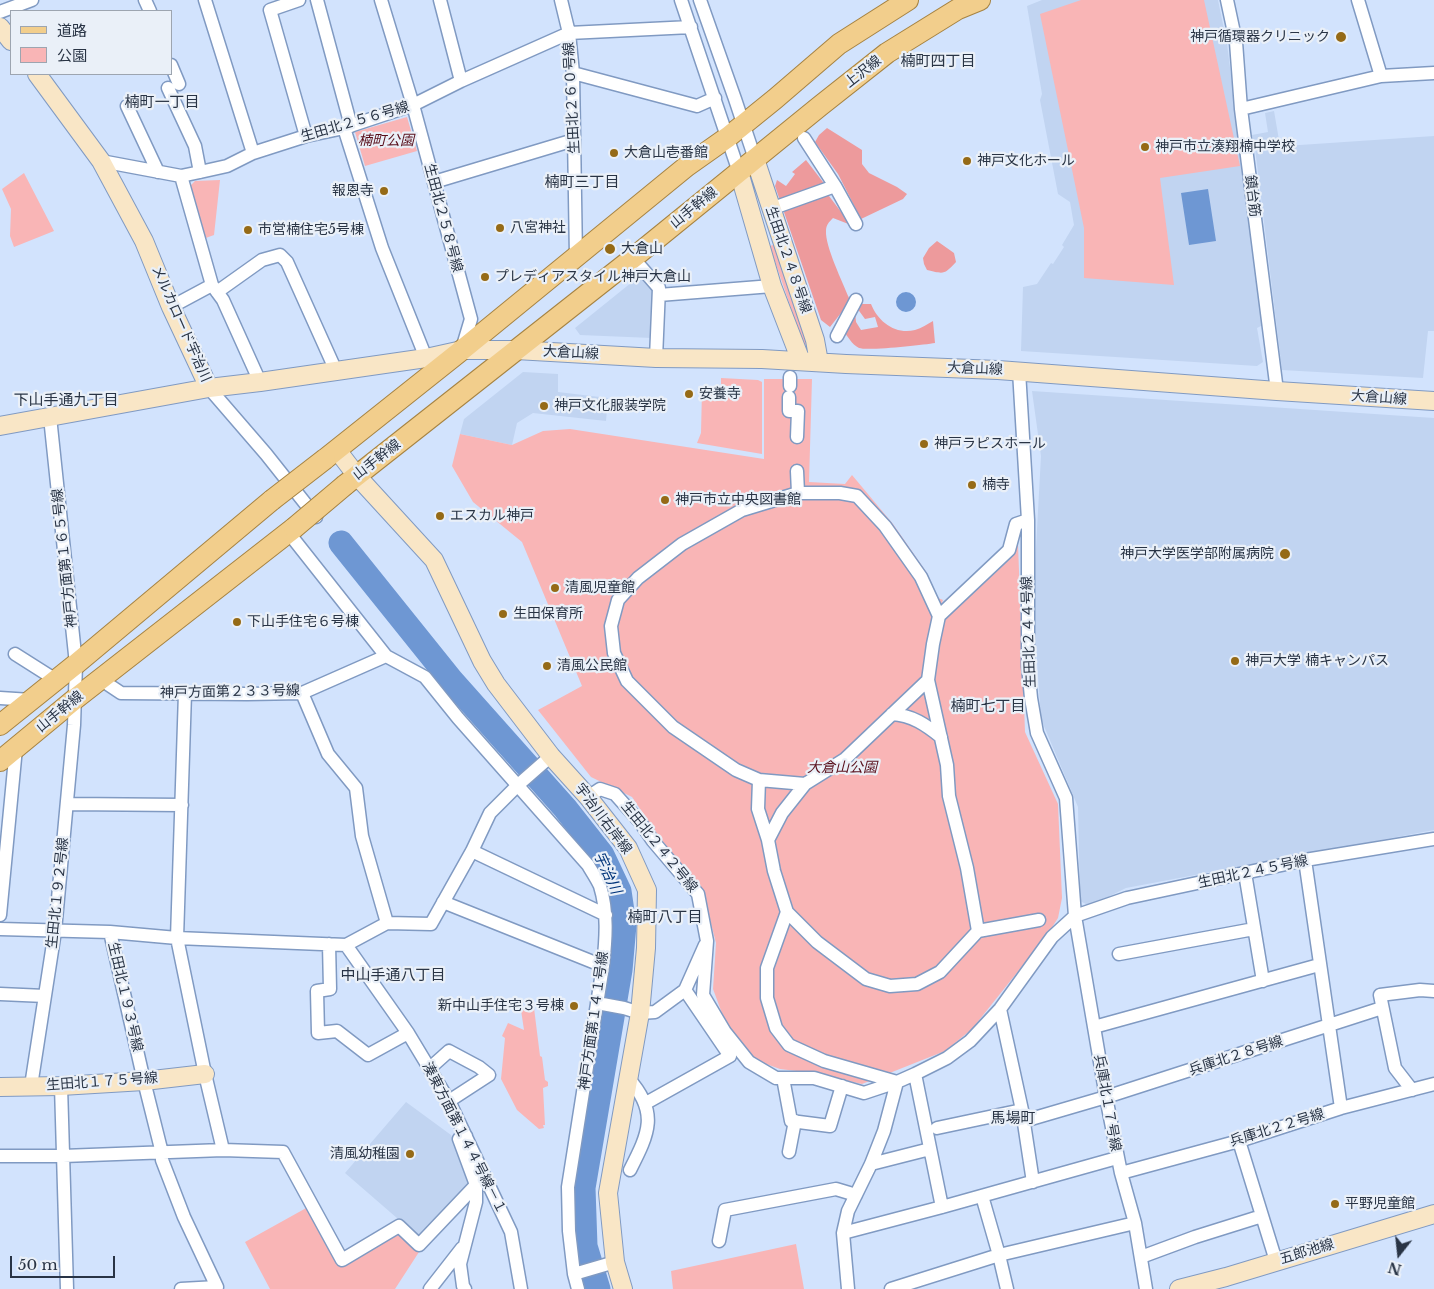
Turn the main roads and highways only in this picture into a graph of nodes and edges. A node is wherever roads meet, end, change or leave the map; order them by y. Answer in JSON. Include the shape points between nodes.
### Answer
{"nodes":[{"id":1,"x":908,"y":0,"type":"edge"},
{"id":2,"x":980,"y":0,"type":"edge"},
{"id":3,"x":956,"y":4,"type":"edge"},
{"id":4,"x":755,"y":160,"type":"joint"},
{"id":5,"x":0,"y":725,"type":"edge"},
{"id":6,"x":0,"y":761,"type":"edge"}],
"edges":[{"from":1,"to":5,"type":"main road","name":"山手幹線","bridge":true,"via":[[839,44],[728,137],[687,166],[272,500]]},
{"from":2,"to":3,"type":"main road","name":"上沢線"},
{"from":3,"to":4,"type":"main road","name":"上沢線","via":[[887,54]]},
{"from":4,"to":6,"type":"main road","name":"山手幹線","bridge":true}]}
